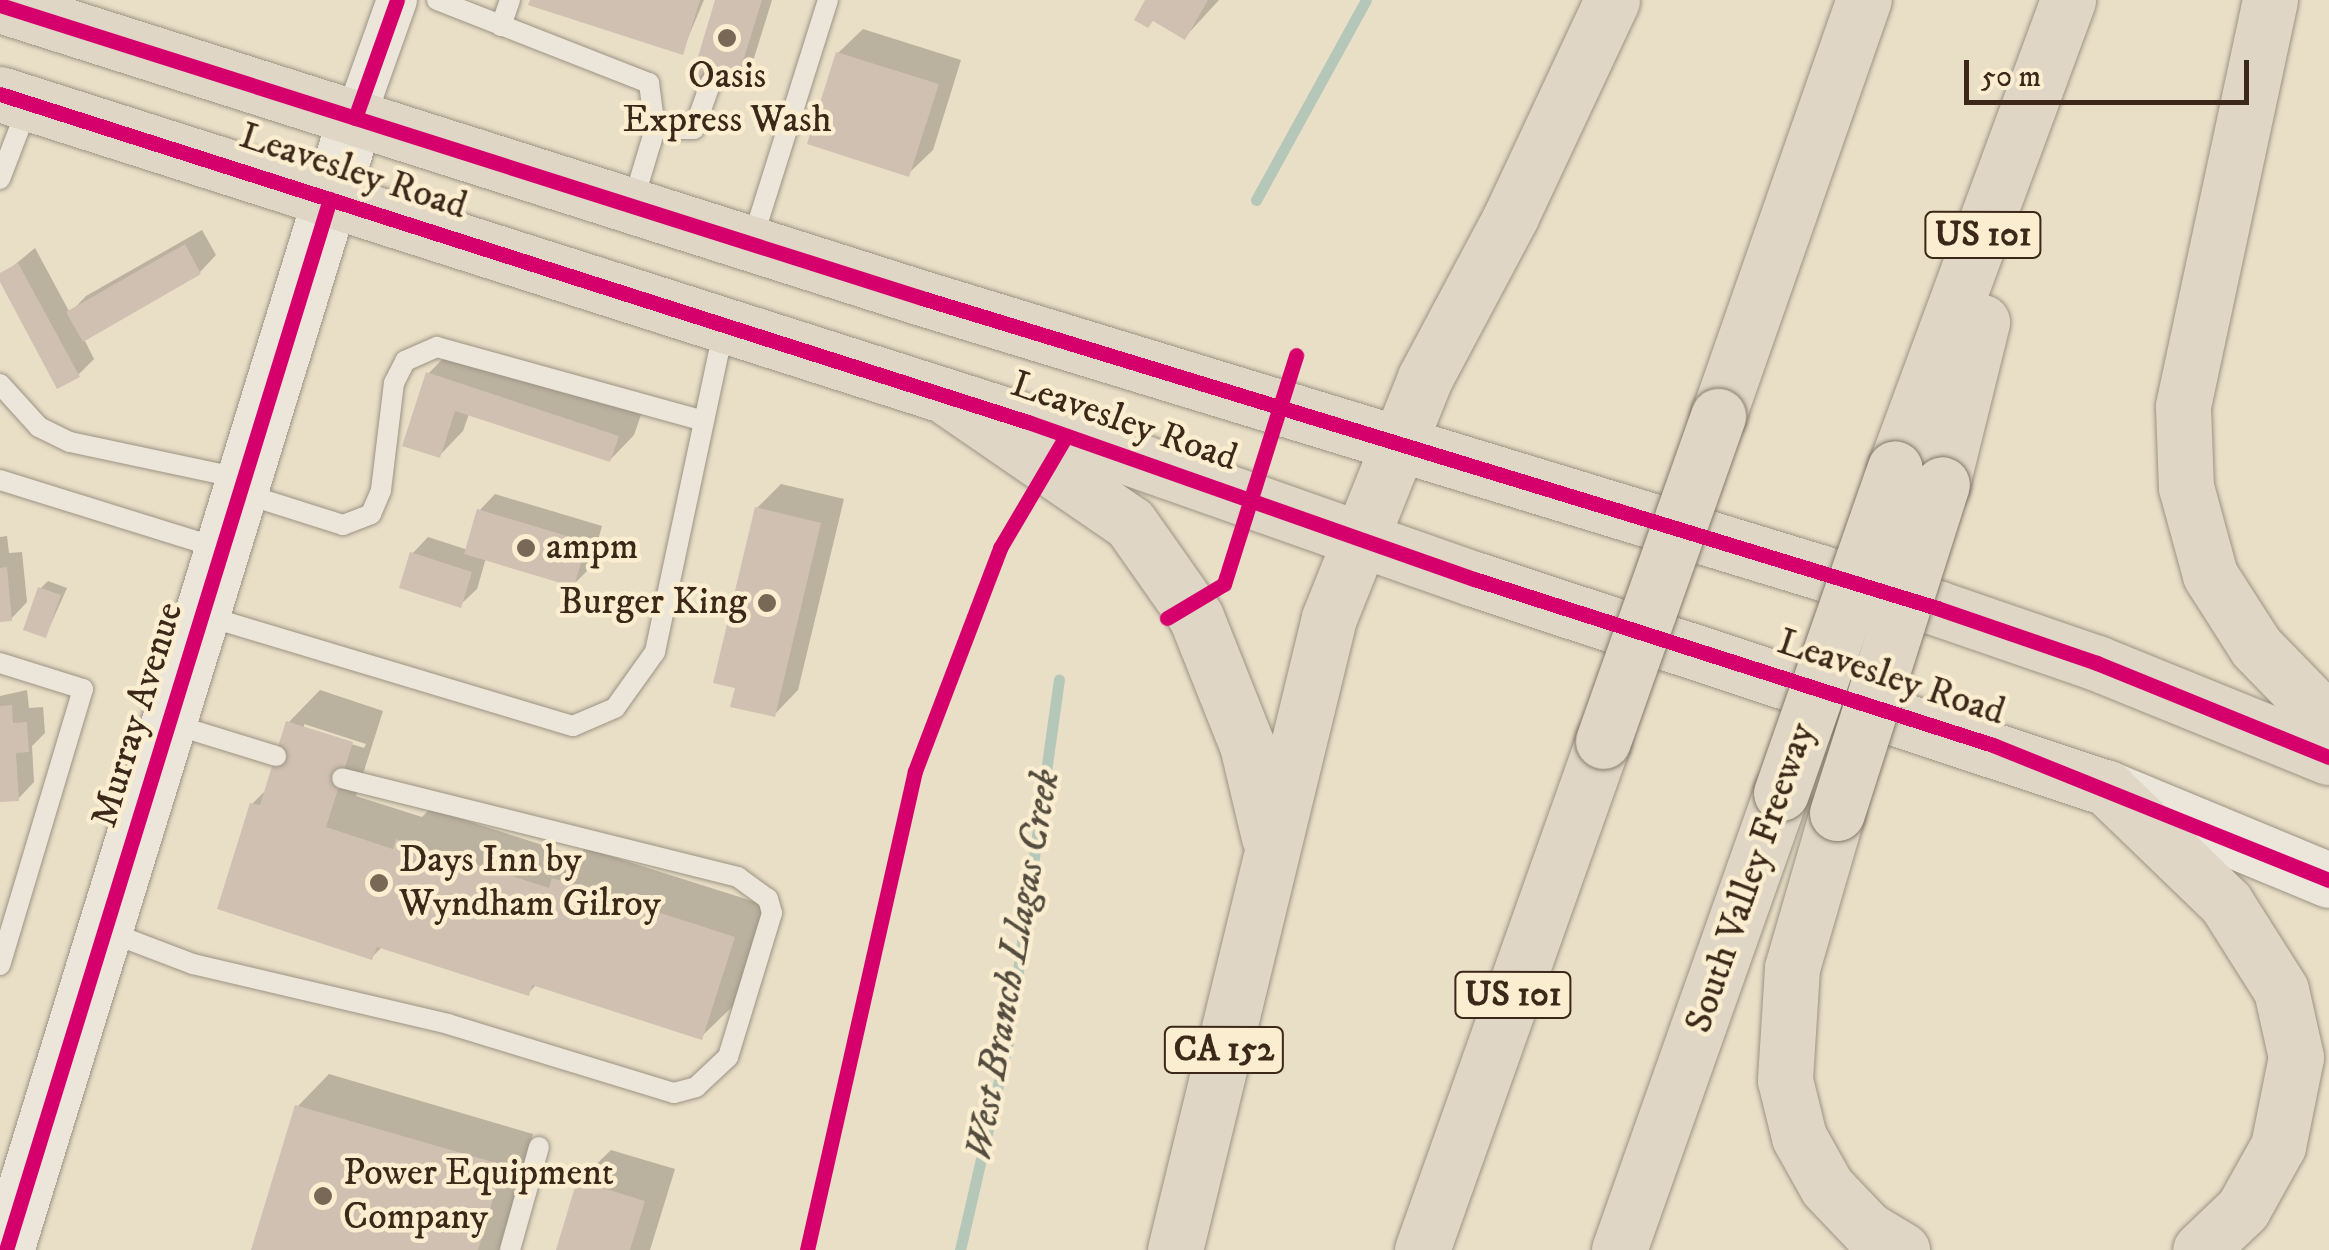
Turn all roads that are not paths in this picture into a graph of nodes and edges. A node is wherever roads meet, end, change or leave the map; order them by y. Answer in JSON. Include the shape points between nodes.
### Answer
{"nodes":[{"id":1,"x":398,"y":0,"type":"edge"},
{"id":2,"x":437,"y":0,"type":"edge"},
{"id":3,"x":510,"y":0,"type":"edge"},
{"id":4,"x":828,"y":0,"type":"edge"},
{"id":5,"x":1612,"y":0,"type":"edge"},
{"id":6,"x":1864,"y":0,"type":"edge"},
{"id":7,"x":2068,"y":0,"type":"edge"},
{"id":8,"x":2270,"y":0,"type":"edge"},
{"id":9,"x":0,"y":5,"type":"edge"},
{"id":10,"x":501,"y":26,"type":"junction"},
{"id":11,"x":710,"y":82,"type":"dead end"},
{"id":12,"x":14,"y":99,"type":"edge"},
{"id":13,"x":355,"y":118,"type":"junction"},
{"id":14,"x":655,"y":129,"type":"junction"},
{"id":15,"x":0,"y":179,"type":"edge"},
{"id":16,"x":330,"y":199,"type":"junction"},
{"id":17,"x":632,"y":206,"type":"junction"},
{"id":18,"x":751,"y":244,"type":"junction"},
{"id":19,"x":724,"y":325,"type":"junction"},
{"id":20,"x":0,"y":384,"type":"edge"},
{"id":21,"x":946,"y":396,"type":"junction"},
{"id":22,"x":703,"y":421,"type":"junction"},
{"id":23,"x":1398,"y":438,"type":"junction"},
{"id":24,"x":1918,"y":476,"type":"junction"},
{"id":25,"x":0,"y":480,"type":"edge"},
{"id":26,"x":244,"y":486,"type":"junction"},
{"id":27,"x":1357,"y":538,"type":"junction"},
{"id":28,"x":224,"y":550,"type":"junction"},
{"id":29,"x":204,"y":615,"type":"junction"},
{"id":30,"x":0,"y":663,"type":"edge"},
{"id":31,"x":2329,"y":722,"type":"edge"},
{"id":32,"x":172,"y":724,"type":"junction"},
{"id":33,"x":276,"y":756,"type":"dead end"},
{"id":34,"x":2329,"y":757,"type":"edge"},
{"id":35,"x":342,"y":778,"type":"dead end"},
{"id":36,"x":2108,"y":788,"type":"junction"},
{"id":37,"x":1272,"y":850,"type":"junction"},
{"id":38,"x":2329,"y":880,"type":"edge"},
{"id":39,"x":104,"y":930,"type":"junction"},
{"id":40,"x":3,"y":942,"type":"edge"},
{"id":41,"x":0,"y":965,"type":"edge"},
{"id":42,"x":539,"y":1147,"type":"dead end"},
{"id":43,"x":6,"y":1250,"type":"edge"},
{"id":44,"x":510,"y":1250,"type":"edge"},
{"id":45,"x":1175,"y":1250,"type":"edge"},
{"id":46,"x":1422,"y":1250,"type":"edge"},
{"id":47,"x":1619,"y":1250,"type":"edge"},
{"id":48,"x":1902,"y":1250,"type":"edge"},
{"id":49,"x":2200,"y":1250,"type":"edge"}],
"edges":[{"from":1,"to":13,"type":"street","name":"Murray Avenue"},
{"from":2,"to":10,"type":"lane"},
{"from":3,"to":10,"type":"lane"},
{"from":4,"to":18,"type":"lane"},
{"from":5,"to":23,"type":"main road"},
{"from":6,"to":46,"type":"main road","number":"US 101","bridge":true},
{"from":7,"to":24,"type":"main road","name":"South Valley Freeway","number":"US 101"},
{"from":8,"to":31,"type":"main road","via":[[2183,407],[2186,487],[2210,575],[2256,647]]},
{"from":9,"to":13,"type":"main road","name":"Leavesley Road"},
{"from":10,"to":14,"type":"lane","via":[[649,84]]},
{"from":11,"to":14,"type":"lane","via":[[694,129]]},
{"from":12,"to":15,"type":"lane"},
{"from":12,"to":16,"type":"main road","name":"Leavesley Road","number":"CA 152"},
{"from":13,"to":16,"type":"street","name":"Murray Avenue"},
{"from":13,"to":17,"type":"main road","name":"Leavesley Road"},
{"from":14,"to":17,"type":"lane"},
{"from":16,"to":19,"type":"main road","name":"Leavesley Road","number":"CA 152"},
{"from":16,"to":26,"type":"street","name":"Murray Avenue"},
{"from":17,"to":18,"type":"main road","name":"Leavesley Road"},
{"from":18,"to":23,"type":"main road","name":"Leavesley Road"},
{"from":19,"to":21,"type":"main road","name":"Leavesley Road","number":"CA 152"},
{"from":19,"to":22,"type":"lane"},
{"from":20,"to":26,"type":"lane","via":[[39,426],[70,442]]},
{"from":21,"to":27,"type":"main road","name":"Leavesley Road"},
{"from":21,"to":37,"type":"main road","number":"CA 152","via":[[1130,523],[1196,617],[1247,745]]},
{"from":22,"to":26,"type":"lane","via":[[437,346],[405,361],[394,383],[382,490],[371,514],[343,525]]},
{"from":22,"to":29,"type":"lane","via":[[654,652],[615,708],[573,726]]},
{"from":23,"to":27,"type":"main road"},
{"from":23,"to":34,"type":"main road","name":"Leavesley Road","via":[[2018,634]]},
{"from":24,"to":47,"type":"main road","name":"South Valley Freeway","number":"US 101","bridge":true,"via":[[1781,793]]},
{"from":24,"to":48,"type":"main road","bridge":true,"via":[[1792,968],[1784,1080],[1799,1136],[1827,1187],[1867,1229]]},
{"from":25,"to":28,"type":"lane"},
{"from":26,"to":28,"type":"street","name":"Murray Avenue"},
{"from":27,"to":36,"type":"main road","name":"Leavesley Road"},
{"from":27,"to":37,"type":"main road","via":[[1322,637]]},
{"from":28,"to":29,"type":"street","name":"Murray Avenue"},
{"from":29,"to":32,"type":"street","name":"Murray Avenue"},
{"from":30,"to":40,"type":"lane","via":[[83,689]]},
{"from":32,"to":33,"type":"lane"},
{"from":32,"to":39,"type":"street","name":"Murray Avenue"},
{"from":35,"to":39,"type":"lane","via":[[738,877],[768,899],[772,913],[728,1057],[696,1088],[674,1092],[415,1015],[193,964]]},
{"from":36,"to":38,"type":"street","name":"Leavesley Road"},
{"from":36,"to":49,"type":"main road","via":[[2226,903],[2281,990],[2296,1057],[2278,1146],[2243,1209]]},
{"from":37,"to":45,"type":"main road","number":"CA 152"},
{"from":39,"to":43,"type":"street","name":"Murray Avenue"},
{"from":40,"to":41,"type":"lane"},
{"from":42,"to":44,"type":"lane"}]}
